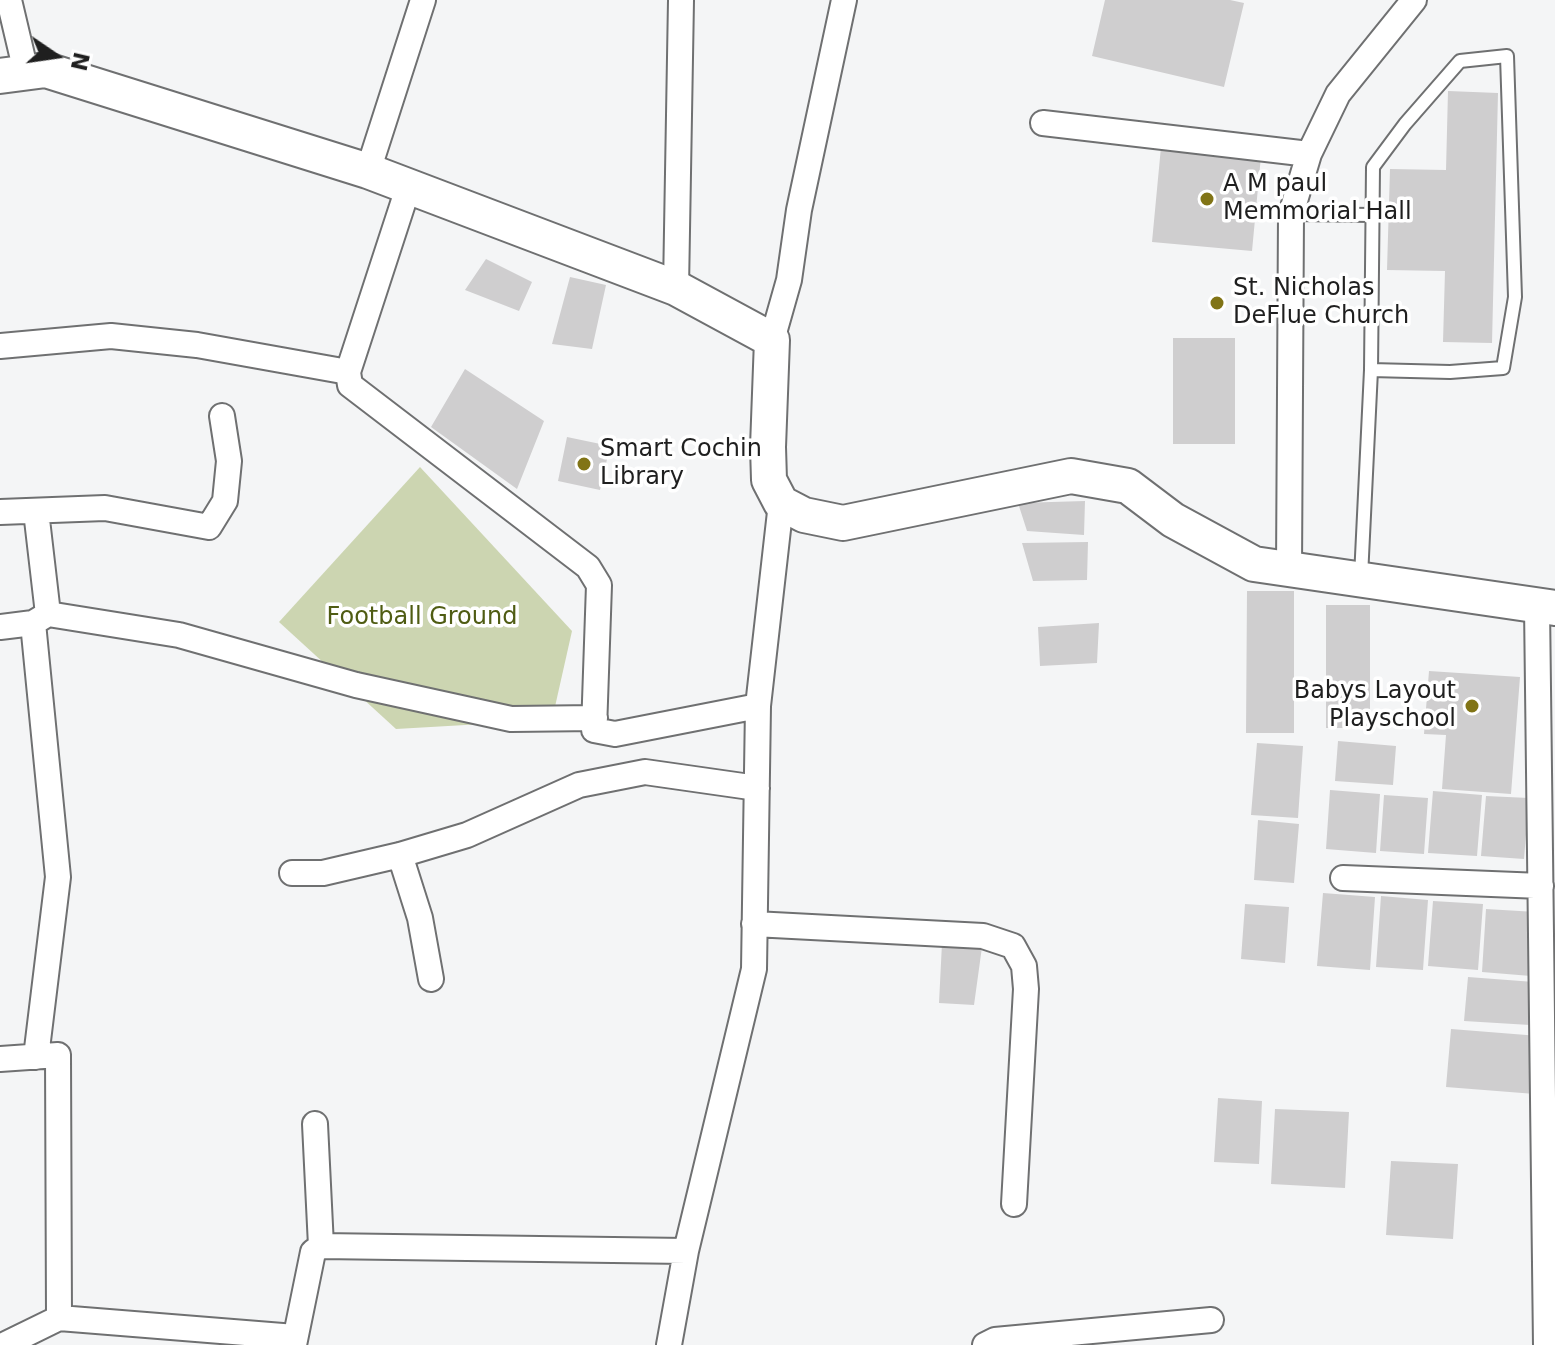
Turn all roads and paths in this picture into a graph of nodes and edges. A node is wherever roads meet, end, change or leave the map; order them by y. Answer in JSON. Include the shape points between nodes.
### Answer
{"nodes":[{"id":1,"x":9,"y":0,"type":"edge"},
{"id":2,"x":423,"y":0,"type":"edge"},
{"id":3,"x":681,"y":0,"type":"edge"},
{"id":4,"x":844,"y":0,"type":"edge"},
{"id":5,"x":1406,"y":2,"type":"edge"},
{"id":6,"x":13,"y":74,"type":"edge"},
{"id":7,"x":1043,"y":123,"type":"dead end"},
{"id":8,"x":1309,"y":154,"type":"junction"},
{"id":9,"x":368,"y":171,"type":"junction"},
{"id":10,"x":408,"y":188,"type":"junction"},
{"id":11,"x":1291,"y":214,"type":"junction"},
{"id":12,"x":1372,"y":215,"type":"junction"},
{"id":13,"x":676,"y":288,"type":"junction"},
{"id":14,"x":772,"y":340,"type":"junction"},
{"id":15,"x":0,"y":346,"type":"edge"},
{"id":16,"x":1371,"y":370,"type":"junction"},
{"id":17,"x":348,"y":372,"type":"junction"},
{"id":18,"x":222,"y":416,"type":"dead end"},
{"id":19,"x":781,"y":503,"type":"junction"},
{"id":20,"x":36,"y":511,"type":"junction"},
{"id":21,"x":0,"y":512,"type":"edge"},
{"id":22,"x":1289,"y":570,"type":"junction"},
{"id":23,"x":1361,"y":580,"type":"junction"},
{"id":24,"x":1546,"y":607,"type":"edge"},
{"id":25,"x":40,"y":619,"type":"junction"},
{"id":26,"x":0,"y":627,"type":"edge"},
{"id":27,"x":758,"y":706,"type":"junction"},
{"id":28,"x":595,"y":718,"type":"junction"},
{"id":29,"x":757,"y":788,"type":"junction"},
{"id":30,"x":400,"y":855,"type":"junction"},
{"id":31,"x":292,"y":873,"type":"dead end"},
{"id":32,"x":1343,"y":878,"type":"dead end"},
{"id":33,"x":1541,"y":886,"type":"junction"},
{"id":34,"x":754,"y":924,"type":"junction"},
{"id":35,"x":431,"y":979,"type":"dead end"},
{"id":36,"x":1549,"y":998,"type":"edge"},
{"id":37,"x":36,"y":1057,"type":"junction"},
{"id":38,"x":0,"y":1059,"type":"edge"},
{"id":39,"x":315,"y":1124,"type":"dead end"},
{"id":40,"x":1014,"y":1204,"type":"dead end"},
{"id":41,"x":1550,"y":1218,"type":"edge"},
{"id":42,"x":321,"y":1246,"type":"junction"},
{"id":43,"x":686,"y":1251,"type":"junction"},
{"id":44,"x":59,"y":1318,"type":"junction"},
{"id":45,"x":1211,"y":1320,"type":"dead end"},
{"id":46,"x":294,"y":1341,"type":"edge"},
{"id":47,"x":4,"y":1345,"type":"edge"},
{"id":48,"x":669,"y":1345,"type":"edge"},
{"id":49,"x":985,"y":1345,"type":"edge"},
{"id":50,"x":1546,"y":1345,"type":"edge"}],
"edges":[{"from":1,"to":6,"type":"street"},
{"from":2,"to":9,"type":"street"},
{"from":3,"to":13,"type":"street"},
{"from":4,"to":14,"type":"street","via":[[789,280]]},
{"from":5,"to":8,"type":"street","via":[[1338,94]]},
{"from":6,"to":9,"type":"main road","via":[[46,70]]},
{"from":7,"to":8,"type":"street"},
{"from":8,"to":11,"type":"street"},
{"from":9,"to":10,"type":"main road"},
{"from":10,"to":13,"type":"main road"},
{"from":10,"to":17,"type":"street"},
{"from":11,"to":12,"type":"lane"},
{"from":11,"to":22,"type":"street"},
{"from":12,"to":16,"type":"lane"},
{"from":12,"to":16,"type":"lane","via":[[1373,167],[1405,124],[1460,61],[1507,56],[1515,297],[1503,368]]},
{"from":13,"to":14,"type":"main road"},
{"from":14,"to":19,"type":"main road","via":[[769,480]]},
{"from":15,"to":17,"type":"street","via":[[111,336],[197,345]]},
{"from":16,"to":23,"type":"lane"},
{"from":17,"to":28,"type":"street","via":[[350,385],[588,567],[599,585]]},
{"from":18,"to":20,"type":"street","via":[[229,461],[225,501],[209,527],[105,508]]},
{"from":19,"to":22,"type":"main road","via":[[804,515],[843,523],[1071,476],[1128,486],[1173,520],[1254,564]]},
{"from":19,"to":27,"type":"street"},
{"from":20,"to":21,"type":"street"},
{"from":20,"to":25,"type":"street"},
{"from":22,"to":23,"type":"main road"},
{"from":23,"to":24,"type":"main road"},
{"from":24,"to":33,"type":"street"},
{"from":25,"to":26,"type":"street"},
{"from":25,"to":28,"type":"street","via":[[179,635],[356,685],[511,719]]},
{"from":25,"to":37,"type":"street","via":[[58,877]]},
{"from":27,"to":28,"type":"street","via":[[615,734],[594,730]]},
{"from":27,"to":29,"type":"street"},
{"from":29,"to":30,"type":"street","via":[[645,772],[579,785],[467,835]]},
{"from":29,"to":34,"type":"street"},
{"from":30,"to":31,"type":"street","via":[[323,873]]},
{"from":30,"to":35,"type":"street","via":[[420,918]]},
{"from":32,"to":33,"type":"street"},
{"from":33,"to":36,"type":"street"},
{"from":34,"to":40,"type":"street","via":[[983,936],[1013,946],[1024,966],[1026,989]]},
{"from":34,"to":43,"type":"street","via":[[754,969]]},
{"from":36,"to":41,"type":"street"},
{"from":37,"to":38,"type":"street"},
{"from":37,"to":44,"type":"street","via":[[58,1055]]},
{"from":39,"to":42,"type":"street"},
{"from":41,"to":50,"type":"street"},
{"from":42,"to":43,"type":"street"},
{"from":42,"to":46,"type":"street","via":[[313,1252]]},
{"from":43,"to":48,"type":"street"},
{"from":44,"to":46,"type":"street"},
{"from":44,"to":47,"type":"street"},
{"from":45,"to":49,"type":"street"}]}
